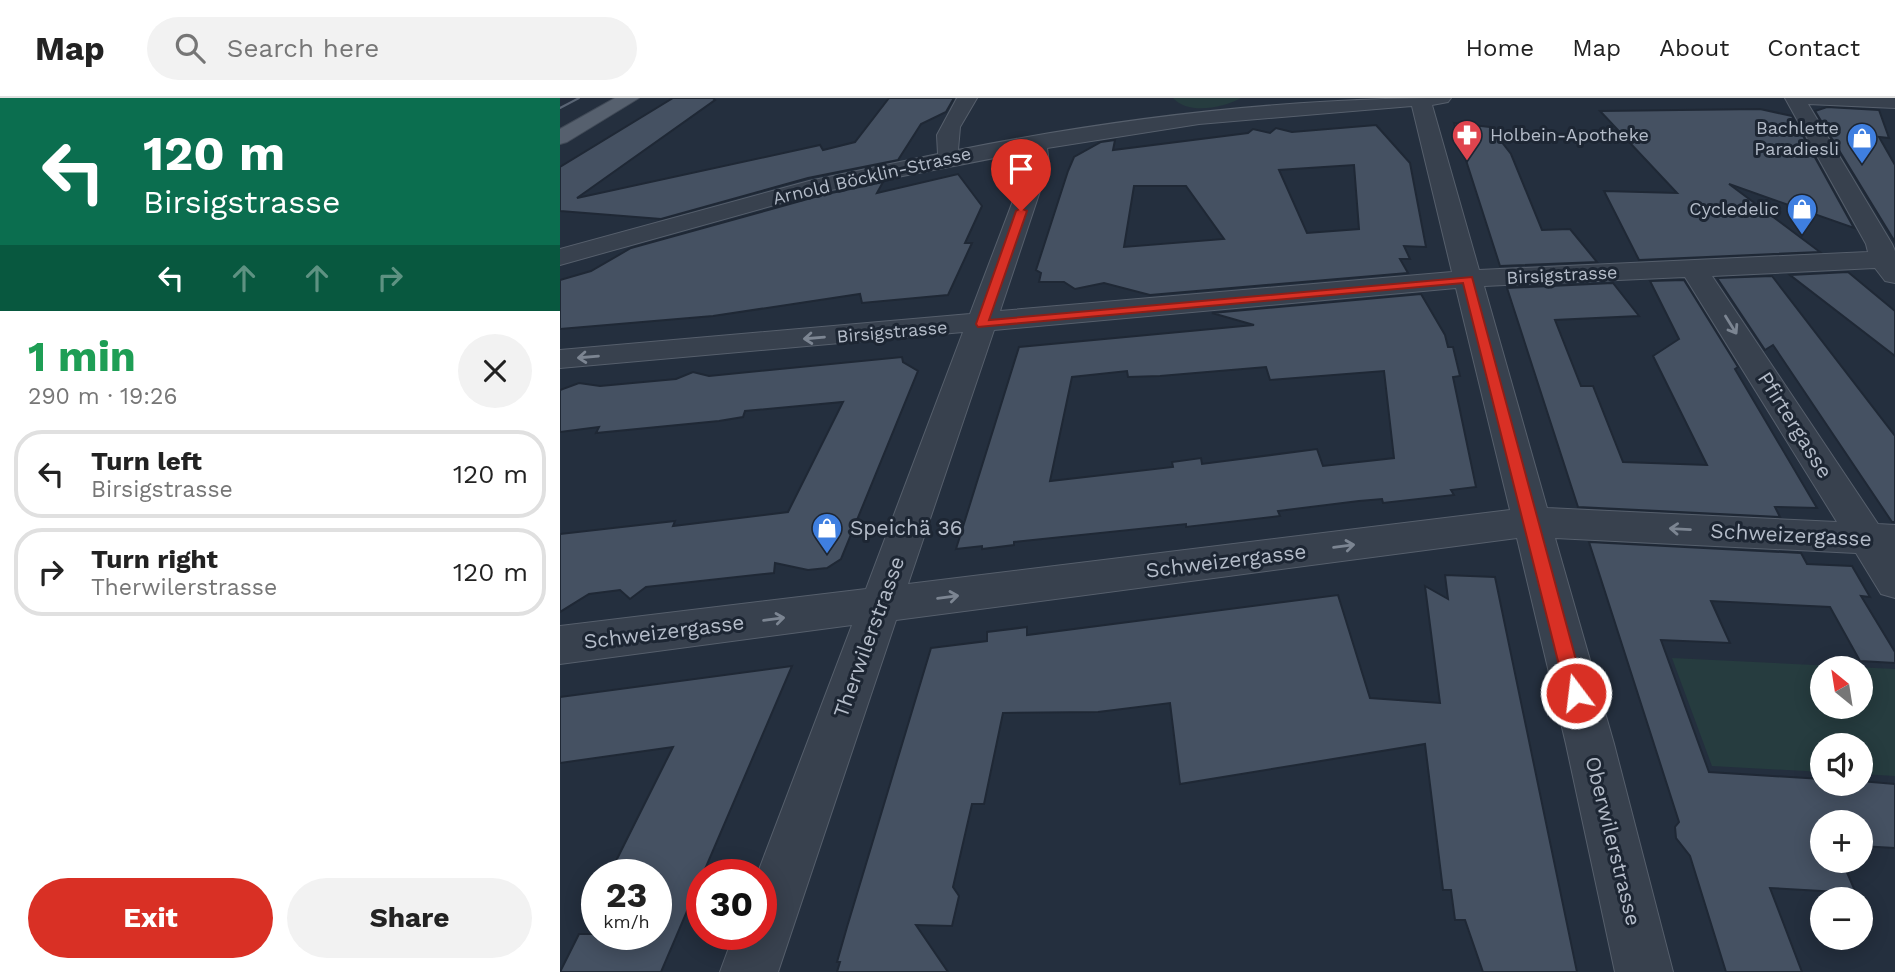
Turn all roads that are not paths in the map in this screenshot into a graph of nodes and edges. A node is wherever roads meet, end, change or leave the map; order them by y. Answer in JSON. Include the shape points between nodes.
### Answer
{"nodes":[{"id":1,"x":629,"y":98,"type":"edge"},
{"id":2,"x":967,"y":98,"type":"edge"},
{"id":3,"x":1795,"y":98,"type":"edge"},
{"id":4,"x":1808,"y":98,"type":"edge"},
{"id":5,"x":1431,"y":99,"type":"edge"},
{"id":6,"x":1367,"y":101,"type":"edge"},
{"id":7,"x":1895,"y":102,"type":"edge"},
{"id":8,"x":560,"y":138,"type":"edge"},
{"id":9,"x":1035,"y":143,"type":"junction"},
{"id":10,"x":951,"y":158,"type":"junction"},
{"id":11,"x":560,"y":257,"type":"edge"},
{"id":12,"x":1891,"y":264,"type":"edge"},
{"id":13,"x":1693,"y":268,"type":"junction"},
{"id":14,"x":1468,"y":279,"type":"junction"},
{"id":15,"x":982,"y":324,"type":"junction"},
{"id":16,"x":560,"y":359,"type":"edge"},
{"id":17,"x":1531,"y":522,"type":"junction"},
{"id":18,"x":1881,"y":539,"type":"edge"},
{"id":19,"x":1895,"y":582,"type":"edge"},
{"id":20,"x":881,"y":606,"type":"junction"},
{"id":21,"x":560,"y":645,"type":"edge"},
{"id":22,"x":749,"y":972,"type":"edge"},
{"id":23,"x":1644,"y":972,"type":"edge"}],
"edges":[{"from":1,"to":8,"type":"main road"},
{"from":2,"to":10,"type":"street","via":[[945,138]]},
{"from":3,"to":12,"type":"street"},
{"from":4,"to":7,"type":"street"},
{"from":5,"to":6,"type":"street","name":"Arnold Böcklin-Strasse"},
{"from":5,"to":14,"type":"street","name":"Oberwilerstrasse"},
{"from":6,"to":9,"type":"street","name":"Arnold Böcklin-Strasse","via":[[1199,118]]},
{"from":9,"to":10,"type":"street","name":"Arnold Böcklin-Strasse"},
{"from":9,"to":15,"type":"street","name":"Therwilerstrasse","via":[[1038,164]]},
{"from":10,"to":11,"type":"street","name":"Arnold Böcklin-Strasse","via":[[817,186]]},
{"from":12,"to":13,"type":"street","name":"Birsigstrasse"},
{"from":13,"to":14,"type":"street","name":"Birsigstrasse"},
{"from":13,"to":18,"type":"street","name":"Pfirtergasse","one_way":true},
{"from":14,"to":15,"type":"street","name":"Birsigstrasse"},
{"from":14,"to":17,"type":"street","name":"Oberwilerstrasse"},
{"from":15,"to":16,"type":"street","name":"Birsigstrasse","one_way":true},
{"from":15,"to":20,"type":"street","name":"Therwilerstrasse"},
{"from":18,"to":17,"type":"street","name":"Schweizergasse","one_way":true},
{"from":20,"to":17,"type":"street","name":"Schweizergasse","one_way":true},
{"from":17,"to":23,"type":"street","name":"Oberwilerstrasse"},
{"from":18,"to":19,"type":"street","name":"Pfirtergasse"},
{"from":21,"to":20,"type":"street","name":"Schweizergasse","one_way":true},
{"from":20,"to":22,"type":"street","name":"Therwilerstrasse"}]}
